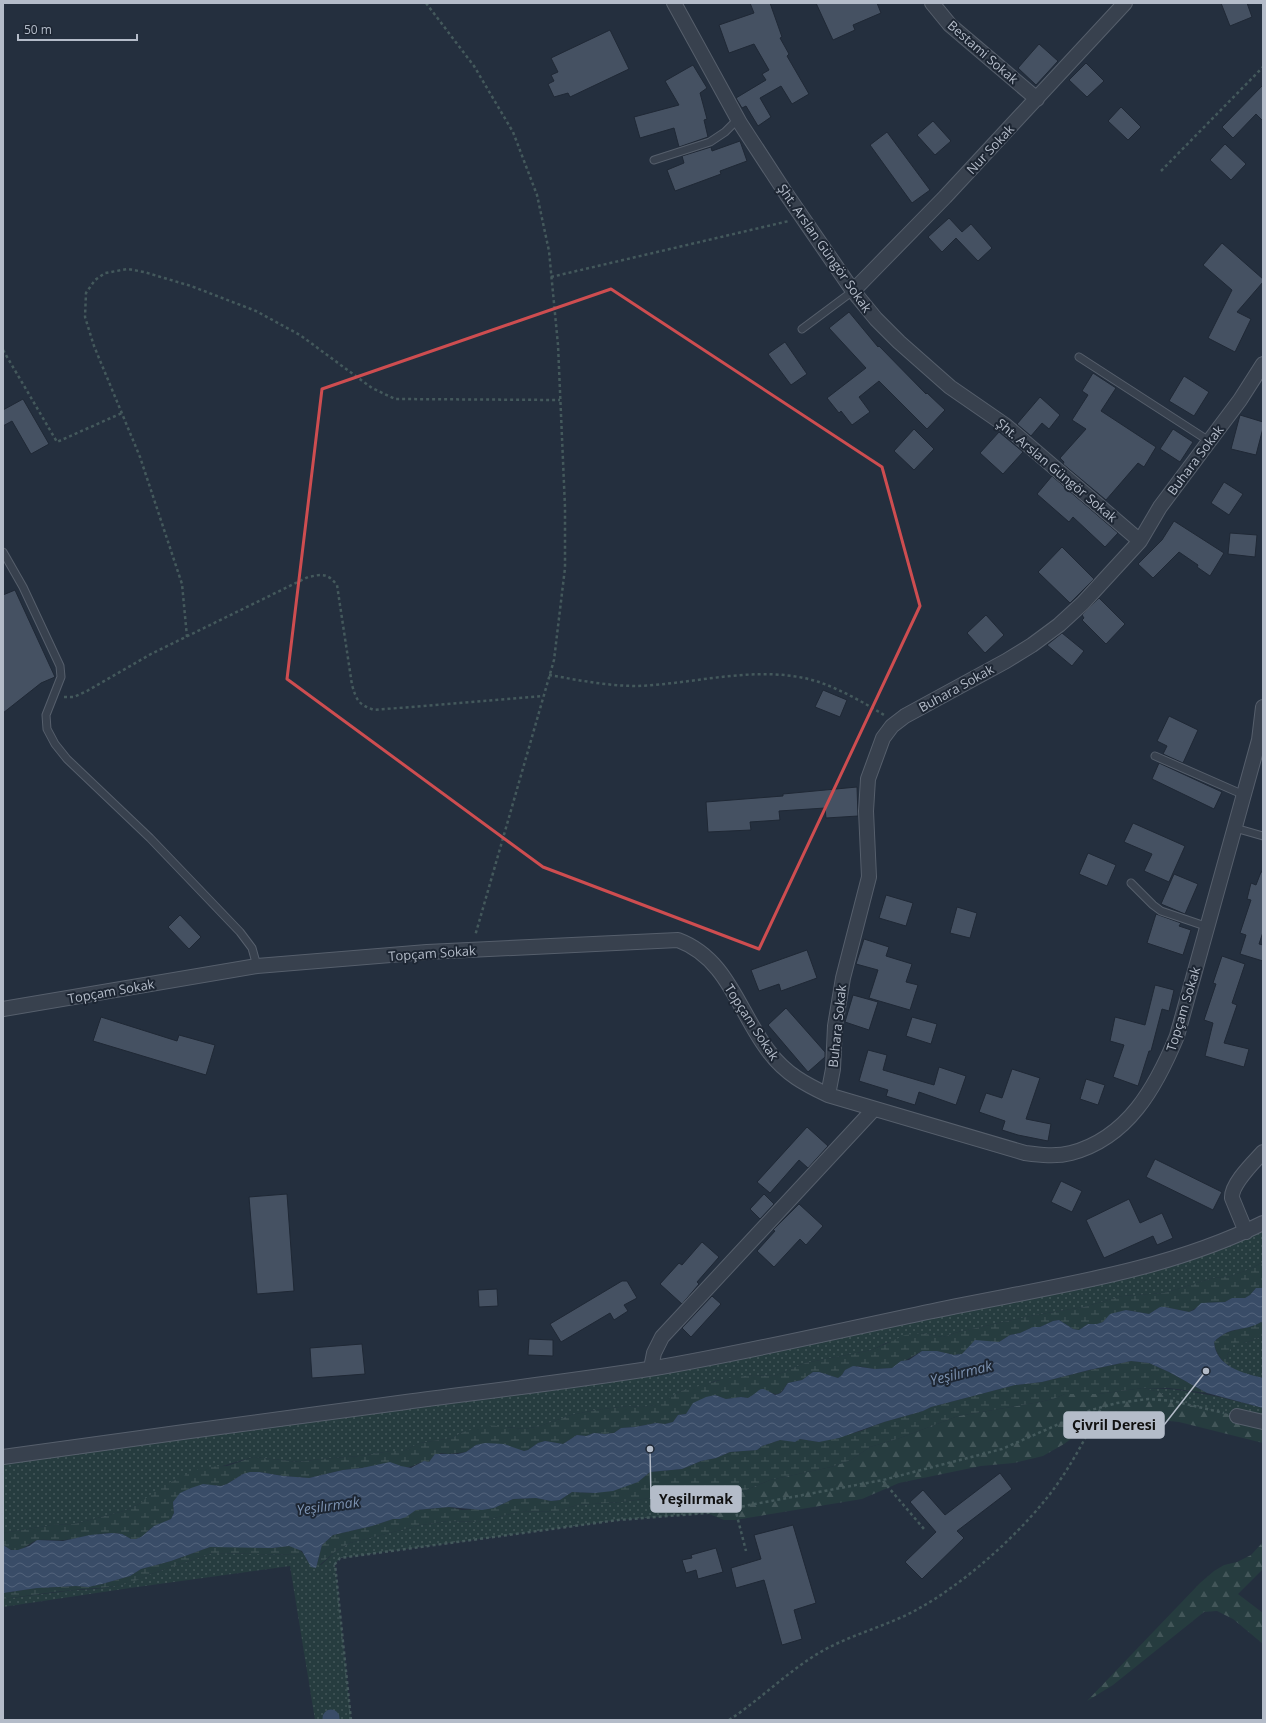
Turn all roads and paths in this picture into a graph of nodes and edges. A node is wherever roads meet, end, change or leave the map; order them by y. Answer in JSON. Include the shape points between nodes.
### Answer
{"nodes":[{"id":1,"x":426,"y":3,"type":"edge"},
{"id":2,"x":674,"y":3,"type":"edge"},
{"id":3,"x":932,"y":3,"type":"edge"},
{"id":4,"x":1125,"y":3,"type":"edge"},
{"id":5,"x":1263,"y":67,"type":"edge"},
{"id":6,"x":1037,"y":99,"type":"junction"},
{"id":7,"x":738,"y":119,"type":"junction"},
{"id":8,"x":654,"y":160,"type":"dead end"},
{"id":9,"x":1161,"y":171,"type":"dead end"},
{"id":10,"x":803,"y":218,"type":"junction"},
{"id":11,"x":551,"y":277,"type":"junction"},
{"id":12,"x":853,"y":291,"type":"junction"},
{"id":13,"x":802,"y":329,"type":"dead end"},
{"id":14,"x":3,"y":350,"type":"edge"},
{"id":15,"x":1079,"y":357,"type":"dead end"},
{"id":16,"x":1263,"y":364,"type":"edge"},
{"id":17,"x":560,"y":400,"type":"junction"},
{"id":18,"x":122,"y":413,"type":"junction"},
{"id":19,"x":1209,"y":441,"type":"junction"},
{"id":20,"x":1140,"y":541,"type":"junction"},
{"id":21,"x":3,"y":552,"type":"edge"},
{"id":22,"x":187,"y":636,"type":"junction"},
{"id":23,"x":549,"y":675,"type":"junction"},
{"id":24,"x":54,"y":694,"type":"junction"},
{"id":25,"x":543,"y":696,"type":"junction"},
{"id":26,"x":1263,"y":707,"type":"edge"},
{"id":27,"x":897,"y":722,"type":"junction"},
{"id":28,"x":1155,"y":756,"type":"dead end"},
{"id":29,"x":1244,"y":795,"type":"junction"},
{"id":30,"x":1235,"y":828,"type":"junction"},
{"id":31,"x":1263,"y":836,"type":"edge"},
{"id":32,"x":1131,"y":883,"type":"dead end"},
{"id":33,"x":1208,"y":927,"type":"junction"},
{"id":34,"x":471,"y":950,"type":"junction"},
{"id":35,"x":257,"y":966,"type":"junction"},
{"id":36,"x":3,"y":1010,"type":"edge"},
{"id":37,"x":828,"y":1095,"type":"junction"},
{"id":38,"x":874,"y":1109,"type":"junction"},
{"id":39,"x":1263,"y":1152,"type":"edge"},
{"id":40,"x":1263,"y":1223,"type":"edge"},
{"id":41,"x":1246,"y":1232,"type":"junction"},
{"id":42,"x":651,"y":1368,"type":"junction"},
{"id":43,"x":1101,"y":1408,"type":"junction"},
{"id":44,"x":1237,"y":1416,"type":"joint"},
{"id":45,"x":1263,"y":1422,"type":"edge"},
{"id":46,"x":3,"y":1457,"type":"edge"},
{"id":47,"x":883,"y":1480,"type":"junction"},
{"id":48,"x":735,"y":1508,"type":"junction"},
{"id":49,"x":924,"y":1529,"type":"dead end"},
{"id":50,"x":746,"y":1551,"type":"dead end"},
{"id":51,"x":351,"y":1720,"type":"edge"},
{"id":52,"x":729,"y":1720,"type":"edge"}],
"edges":[{"from":1,"to":11,"type":"path","via":[[474,66],[513,132],[537,195],[549,251]]},
{"from":2,"to":7,"type":"street","name":"Şht. Arslan Güngör Sokak"},
{"from":3,"to":6,"type":"street","name":"Bestami Sokak","via":[[950,25]]},
{"from":4,"to":6,"type":"street","name":"Nur Sokak"},
{"from":5,"to":9,"type":"path"},
{"from":6,"to":12,"type":"street","name":"Nur Sokak"},
{"from":7,"to":8,"type":"lane","via":[[710,142]]},
{"from":7,"to":10,"type":"street","name":"Şht. Arslan Güngör Sokak"},
{"from":10,"to":11,"type":"path"},
{"from":10,"to":12,"type":"street","name":"Şht. Arslan Güngör Sokak"},
{"from":11,"to":17,"type":"path","via":[[558,345]]},
{"from":12,"to":13,"type":"lane"},
{"from":12,"to":20,"type":"street","name":"Şht. Arslan Güngör Sokak","via":[[876,319],[925,366],[950,387],[1005,425]]},
{"from":14,"to":18,"type":"path","via":[[57,442]]},
{"from":15,"to":19,"type":"lane"},
{"from":16,"to":19,"type":"street","name":"Buhara Sokak"},
{"from":17,"to":18,"type":"path","via":[[395,399],[372,388],[300,335],[256,312],[191,286],[128,269],[105,273],[95,280],[86,293],[85,317],[94,346]]},
{"from":17,"to":23,"type":"path","via":[[565,568],[554,660]]},
{"from":18,"to":22,"type":"path","via":[[140,457],[182,584]]},
{"from":19,"to":20,"type":"street","name":"Buhara Sokak","via":[[1160,507]]},
{"from":20,"to":27,"type":"street","name":"Buhara Sokak","via":[[1083,603],[1049,632],[1006,661],[923,705]]},
{"from":21,"to":24,"type":"lane","via":[[23,587],[60,666],[61,677]]},
{"from":22,"to":24,"type":"path","via":[[74,697]]},
{"from":22,"to":25,"type":"path","via":[[308,577],[321,574],[330,577],[337,586],[352,685],[356,700],[362,706],[374,710]]},
{"from":23,"to":25,"type":"path"},
{"from":23,"to":27,"type":"path","via":[[594,683],[636,686],[757,675],[784,676],[816,681],[859,700]]},
{"from":24,"to":35,"type":"lane","via":[[46,715],[47,729],[54,744],[150,838],[240,932],[252,948]]},
{"from":25,"to":34,"type":"path"},
{"from":26,"to":29,"type":"street","name":"Topçam Sokak","via":[[1259,740]]},
{"from":27,"to":37,"type":"street","name":"Buhara Sokak","via":[[883,738],[868,779],[866,811],[869,877],[843,978]]},
{"from":28,"to":29,"type":"lane"},
{"from":29,"to":30,"type":"street","name":"Topçam Sokak"},
{"from":30,"to":31,"type":"lane"},
{"from":30,"to":33,"type":"street","name":"Topçam Sokak"},
{"from":32,"to":33,"type":"lane","via":[[1161,911]]},
{"from":33,"to":38,"type":"street","name":"Topçam Sokak","via":[[1177,1036],[1165,1066],[1138,1108],[1124,1124],[1086,1148],[1049,1155],[1025,1153]]},
{"from":34,"to":35,"type":"street","name":"Topçam Sokak"},
{"from":34,"to":37,"type":"street","name":"Topçam Sokak","via":[[678,940],[705,954],[717,968],[769,1053],[785,1070],[800,1082]]},
{"from":35,"to":36,"type":"street","name":"Topçam Sokak"},
{"from":37,"to":38,"type":"street","name":"Topçam Sokak"},
{"from":38,"to":42,"type":"street","via":[[662,1337],[654,1353]]},
{"from":39,"to":41,"type":"street","via":[[1231,1193]]},
{"from":40,"to":41,"type":"street"},
{"from":41,"to":42,"type":"street","via":[[1179,1257],[1096,1279],[936,1310],[739,1353]]},
{"from":42,"to":46,"type":"street"},
{"from":43,"to":44,"type":"path","via":[[1148,1399],[1173,1401]]},
{"from":43,"to":47,"type":"path","via":[[1002,1449]]},
{"from":43,"to":52,"type":"path","via":[[1070,1464],[1047,1498],[1008,1541],[918,1609],[836,1644],[811,1658]]},
{"from":44,"to":45,"type":"street"},
{"from":47,"to":48,"type":"path"},
{"from":47,"to":49,"type":"path"},
{"from":48,"to":50,"type":"path"},
{"from":48,"to":51,"type":"path","via":[[706,1513],[618,1520],[340,1558],[335,1564]]}]}
